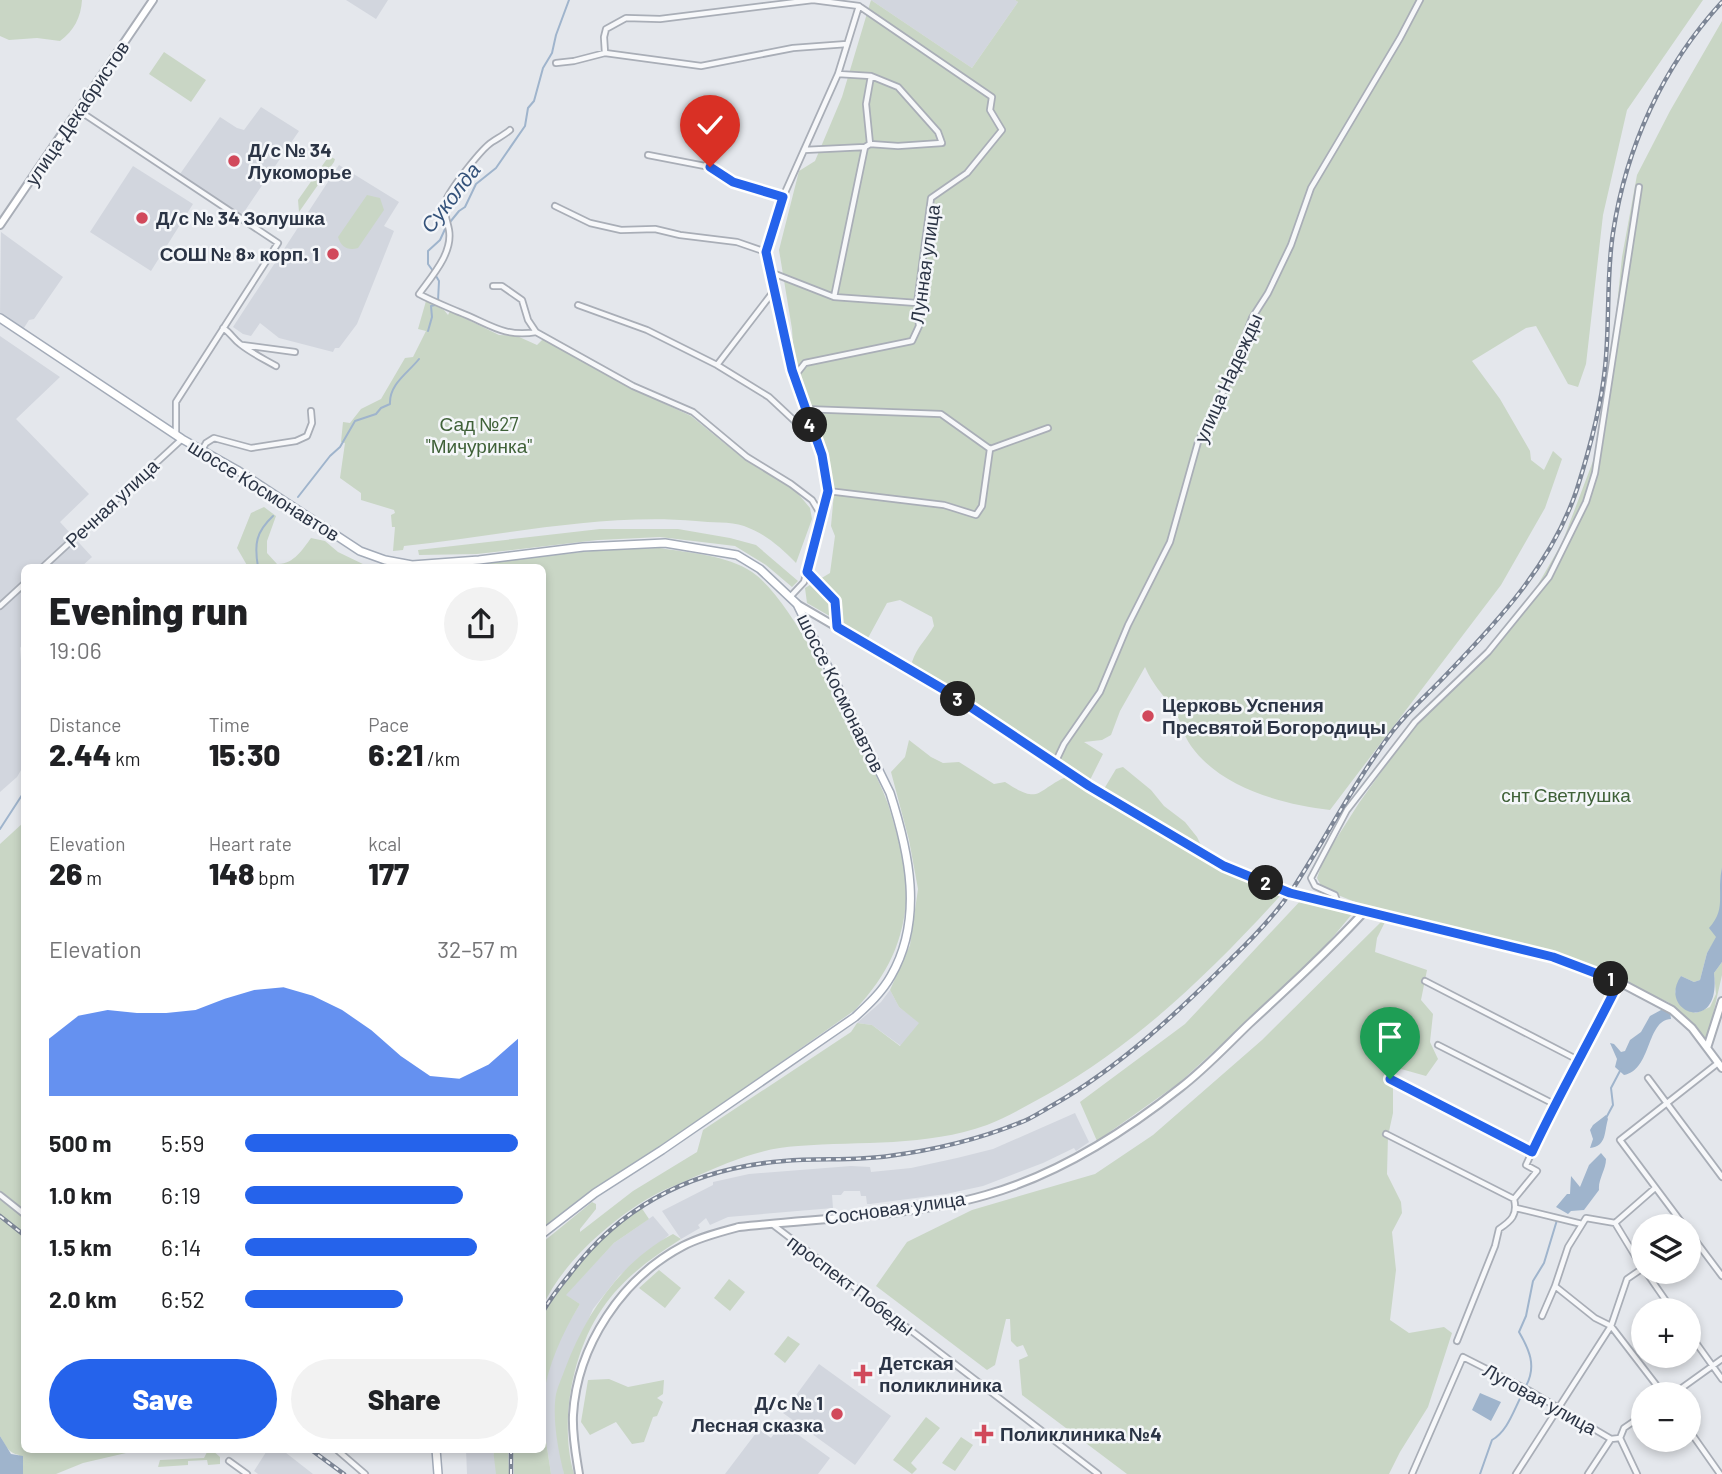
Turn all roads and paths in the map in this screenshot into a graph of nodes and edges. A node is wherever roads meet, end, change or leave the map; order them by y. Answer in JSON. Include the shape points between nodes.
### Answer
{"nodes":[{"id":1,"x":152,"y":0,"type":"edge"},
{"id":2,"x":1420,"y":0,"type":"edge"},
{"id":3,"x":859,"y":6,"type":"junction"},
{"id":4,"x":846,"y":44,"type":"junction"},
{"id":5,"x":605,"y":53,"type":"junction"},
{"id":6,"x":556,"y":63,"type":"dead end"},
{"id":7,"x":838,"y":74,"type":"junction"},
{"id":8,"x":871,"y":76,"type":"junction"},
{"id":9,"x":78,"y":110,"type":"junction"},
{"id":10,"x":510,"y":130,"type":"dead end"},
{"id":11,"x":867,"y":146,"type":"junction"},
{"id":12,"x":804,"y":150,"type":"junction"},
{"id":13,"x":648,"y":155,"type":"dead end"},
{"id":14,"x":1639,"y":187,"type":"dead end"},
{"id":15,"x":783,"y":197,"type":"junction"},
{"id":16,"x":555,"y":206,"type":"dead end"},
{"id":17,"x":0,"y":225,"type":"edge"},
{"id":18,"x":766,"y":252,"type":"junction"},
{"id":19,"x":771,"y":272,"type":"junction"},
{"id":20,"x":493,"y":286,"type":"dead end"},
{"id":21,"x":774,"y":291,"type":"junction"},
{"id":22,"x":834,"y":297,"type":"junction"},
{"id":23,"x":918,"y":303,"type":"junction"},
{"id":24,"x":578,"y":306,"type":"dead end"},
{"id":25,"x":0,"y":318,"type":"edge"},
{"id":26,"x":223,"y":328,"type":"junction"},
{"id":27,"x":537,"y":332,"type":"junction"},
{"id":28,"x":241,"y":345,"type":"junction"},
{"id":29,"x":295,"y":352,"type":"dead end"},
{"id":30,"x":717,"y":365,"type":"junction"},
{"id":31,"x":276,"y":366,"type":"dead end"},
{"id":32,"x":794,"y":377,"type":"junction"},
{"id":33,"x":804,"y":409,"type":"junction"},
{"id":34,"x":311,"y":411,"type":"dead end"},
{"id":35,"x":1048,"y":428,"type":"dead end"},
{"id":36,"x":179,"y":437,"type":"junction"},
{"id":37,"x":816,"y":442,"type":"junction"},
{"id":38,"x":990,"y":449,"type":"junction"},
{"id":39,"x":201,"y":450,"type":"junction"},
{"id":40,"x":828,"y":491,"type":"junction"},
{"id":41,"x":822,"y":516,"type":"junction"},
{"id":42,"x":46,"y":564,"type":"edge"},
{"id":43,"x":407,"y":564,"type":"edge"},
{"id":44,"x":425,"y":564,"type":"edge"},
{"id":45,"x":807,"y":572,"type":"junction"},
{"id":46,"x":21,"y":587,"type":"edge"},
{"id":47,"x":790,"y":597,"type":"junction"},
{"id":48,"x":797,"y":604,"type":"junction"},
{"id":49,"x":0,"y":606,"type":"edge"},
{"id":50,"x":837,"y":627,"type":"junction"},
{"id":51,"x":1055,"y":763,"type":"junction"},
{"id":52,"x":1338,"y":905,"type":"junction"},
{"id":53,"x":1364,"y":912,"type":"junction"},
{"id":54,"x":1425,"y":981,"type":"dead end"},
{"id":55,"x":1619,"y":982,"type":"junction"},
{"id":56,"x":1722,"y":1001,"type":"edge"},
{"id":57,"x":1438,"y":1045,"type":"dead end"},
{"id":58,"x":1707,"y":1048,"type":"junction"},
{"id":59,"x":1580,"y":1060,"type":"junction"},
{"id":60,"x":1720,"y":1065,"type":"edge"},
{"id":61,"x":1648,"y":1078,"type":"dead end"},
{"id":62,"x":1390,"y":1079,"type":"dead end"},
{"id":63,"x":1668,"y":1101,"type":"junction"},
{"id":64,"x":1554,"y":1104,"type":"junction"},
{"id":65,"x":1386,"y":1135,"type":"dead end"},
{"id":66,"x":1532,"y":1152,"type":"junction"},
{"id":67,"x":1722,"y":1177,"type":"edge"},
{"id":68,"x":1655,"y":1188,"type":"junction"},
{"id":69,"x":0,"y":1195,"type":"edge"},
{"id":70,"x":1514,"y":1199,"type":"junction"},
{"id":71,"x":1516,"y":1208,"type":"junction"},
{"id":72,"x":21,"y":1212,"type":"edge"},
{"id":73,"x":1675,"y":1214,"type":"edge"},
{"id":74,"x":771,"y":1223,"type":"junction"},
{"id":75,"x":1615,"y":1223,"type":"junction"},
{"id":76,"x":1582,"y":1224,"type":"junction"},
{"id":77,"x":546,"y":1231,"type":"edge"},
{"id":78,"x":1701,"y":1248,"type":"edge"},
{"id":79,"x":1631,"y":1249,"type":"edge"},
{"id":80,"x":1722,"y":1276,"type":"edge"},
{"id":81,"x":1631,"y":1277,"type":"edge"},
{"id":82,"x":1555,"y":1286,"type":"junction"},
{"id":83,"x":1542,"y":1316,"type":"dead end"},
{"id":84,"x":1611,"y":1326,"type":"junction"},
{"id":85,"x":1457,"y":1341,"type":"dead end"},
{"id":86,"x":1701,"y":1349,"type":"edge"},
{"id":87,"x":1722,"y":1359,"type":"edge"},
{"id":88,"x":1713,"y":1366,"type":"junction"},
{"id":89,"x":1722,"y":1379,"type":"edge"},
{"id":90,"x":1654,"y":1382,"type":"edge"},
{"id":91,"x":1690,"y":1382,"type":"edge"},
{"id":92,"x":1559,"y":1407,"type":"junction"},
{"id":93,"x":1631,"y":1423,"type":"edge"},
{"id":94,"x":1620,"y":1437,"type":"junction"},
{"id":95,"x":1611,"y":1439,"type":"junction"},
{"id":96,"x":1701,"y":1447,"type":"edge"},
{"id":97,"x":341,"y":1453,"type":"edge"},
{"id":98,"x":436,"y":1453,"type":"edge"},
{"id":99,"x":229,"y":1461,"type":"dead end"},
{"id":100,"x":247,"y":1474,"type":"edge"},
{"id":101,"x":365,"y":1474,"type":"edge"},
{"id":102,"x":438,"y":1474,"type":"edge"},
{"id":103,"x":579,"y":1474,"type":"edge"},
{"id":104,"x":1098,"y":1474,"type":"edge"},
{"id":105,"x":1412,"y":1474,"type":"edge"},
{"id":106,"x":1516,"y":1474,"type":"edge"},
{"id":107,"x":1588,"y":1474,"type":"edge"},
{"id":108,"x":1637,"y":1474,"type":"edge"},
{"id":109,"x":1720,"y":1474,"type":"edge"}],
"edges":[{"from":1,"to":9,"type":"street","name":"улица Декабристов"},
{"from":2,"to":51,"type":"street","name":"улица Надежды","via":[[1311,188],[1291,245],[1252,318],[1199,442],[1170,542],[1100,692]]},
{"from":3,"to":4,"type":"street"},
{"from":3,"to":5,"type":"street","via":[[813,1],[660,19],[626,18],[606,29]]},
{"from":3,"to":23,"type":"street","name":"Лунная улица","via":[[992,97],[990,110],[1002,130],[967,173],[931,198]]},
{"from":4,"to":5,"type":"street","via":[[793,48],[701,66]]},
{"from":4,"to":7,"type":"street"},
{"from":5,"to":6,"type":"street"},
{"from":7,"to":8,"type":"street"},
{"from":7,"to":12,"type":"street"},
{"from":8,"to":11,"type":"street"},
{"from":8,"to":11,"type":"street","via":[[898,87],[938,132],[942,143]]},
{"from":9,"to":17,"type":"street","name":"улица Декабристов"},
{"from":9,"to":26,"type":"street","via":[[278,243]]},
{"from":10,"to":27,"type":"street","via":[[491,142],[447,199],[444,216],[449,246],[419,293],[489,327],[519,335]]},
{"from":11,"to":12,"type":"street"},
{"from":11,"to":22,"type":"street"},
{"from":12,"to":15,"type":"street"},
{"from":13,"to":15,"type":"street","via":[[710,167],[733,182]]},
{"from":14,"to":52,"type":"street","via":[[1595,473],[1586,502],[1549,577],[1488,652],[1415,722],[1347,810],[1311,878],[1315,886],[1335,895]]},
{"from":15,"to":18,"type":"street"},
{"from":16,"to":18,"type":"street","via":[[590,223],[621,230],[655,229],[737,242]]},
{"from":18,"to":19,"type":"street"},
{"from":19,"to":21,"type":"street"},
{"from":19,"to":22,"type":"street"},
{"from":20,"to":27,"type":"street","via":[[502,286],[522,300],[527,320]]},
{"from":21,"to":30,"type":"street"},
{"from":21,"to":32,"type":"street"},
{"from":22,"to":23,"type":"street"},
{"from":23,"to":32,"type":"street","name":"Лунная улица","via":[[919,326],[912,341],[805,363]]},
{"from":24,"to":30,"type":"street","via":[[647,330]]},
{"from":25,"to":36,"type":"main road","name":"шоссе Космонавтов"},
{"from":26,"to":28,"type":"street"},
{"from":26,"to":36,"type":"street","via":[[176,402]]},
{"from":27,"to":41,"type":"street","via":[[633,386],[693,412],[747,457],[811,500]]},
{"from":28,"to":29,"type":"street"},
{"from":28,"to":31,"type":"street"},
{"from":30,"to":37,"type":"street","via":[[769,397]]},
{"from":32,"to":33,"type":"street"},
{"from":33,"to":37,"type":"street"},
{"from":33,"to":38,"type":"street","via":[[941,414]]},
{"from":34,"to":39,"type":"street","via":[[307,436],[296,441],[251,449],[214,438]]},
{"from":35,"to":38,"type":"street"},
{"from":36,"to":39,"type":"main road","name":"шоссе Космонавтов"},
{"from":36,"to":42,"type":"street","name":"Речная улица"},
{"from":37,"to":40,"type":"street"},
{"from":38,"to":40,"type":"street","via":[[982,506],[976,515],[944,505]]},
{"from":39,"to":43,"type":"main road","name":"шоссе Космонавтов","via":[[360,551]]},
{"from":40,"to":41,"type":"street"},
{"from":41,"to":45,"type":"street"},
{"from":44,"to":47,"type":"main road","name":"шоссе Космонавтов","via":[[665,543],[737,555],[761,569]]},
{"from":45,"to":47,"type":"street"},
{"from":45,"to":50,"type":"street","via":[[835,601]]},
{"from":46,"to":49,"type":"street"},
{"from":47,"to":48,"type":"main road","name":"шоссе Космонавтов"},
{"from":48,"to":50,"type":"street"},
{"from":48,"to":77,"type":"main road","name":"шоссе Космонавтов","via":[[890,793],[899,821],[911,891],[904,946],[881,989],[855,1017]]},
{"from":50,"to":51,"type":"street","via":[[948,692]]},
{"from":51,"to":52,"type":"street","via":[[1224,866],[1290,893]]},
{"from":52,"to":53,"type":"street"},
{"from":53,"to":55,"type":"street","via":[[1553,957]]},
{"from":53,"to":74,"type":"street","name":"Сосновая улица","via":[[1181,1087],[1096,1147],[1023,1182],[953,1203]]},
{"from":54,"to":59,"type":"street"},
{"from":55,"to":58,"type":"street","via":[[1669,1008]]},
{"from":55,"to":59,"type":"street"},
{"from":56,"to":58,"type":"street"},
{"from":57,"to":64,"type":"street"},
{"from":58,"to":60,"type":"street"},
{"from":59,"to":64,"type":"street"},
{"from":60,"to":63,"type":"street"},
{"from":61,"to":63,"type":"street"},
{"from":62,"to":66,"type":"street"},
{"from":63,"to":67,"type":"street"},
{"from":63,"to":68,"type":"street","via":[[1620,1140]]},
{"from":64,"to":66,"type":"street"},
{"from":65,"to":70,"type":"street"},
{"from":66,"to":70,"type":"street","via":[[1525,1165],[1537,1171]]},
{"from":68,"to":73,"type":"street"},
{"from":68,"to":75,"type":"street"},
{"from":69,"to":72,"type":"street"},
{"from":70,"to":71,"type":"street"},
{"from":71,"to":76,"type":"street"},
{"from":71,"to":85,"type":"street","via":[[1513,1219],[1499,1229]]},
{"from":74,"to":103,"type":"street","name":"Сосновая улица","via":[[739,1227],[682,1246],[631,1286],[616,1304],[599,1329],[580,1377],[573,1414]]},
{"from":74,"to":104,"type":"street","name":"проспект Победы"},
{"from":75,"to":76,"type":"street","via":[[1586,1218]]},
{"from":75,"to":79,"type":"street"},
{"from":76,"to":82,"type":"street","via":[[1568,1247]]},
{"from":78,"to":80,"type":"street"},
{"from":81,"to":84,"type":"street"},
{"from":82,"to":83,"type":"street"},
{"from":82,"to":84,"type":"street"},
{"from":84,"to":90,"type":"street"},
{"from":84,"to":92,"type":"street"},
{"from":86,"to":88,"type":"street"},
{"from":87,"to":88,"type":"street"},
{"from":88,"to":89,"type":"street"},
{"from":88,"to":91,"type":"street"},
{"from":92,"to":95,"type":"street","name":"Луговая улица"},
{"from":92,"to":105,"type":"street","name":"Луговая улица","via":[[1463,1357]]},
{"from":92,"to":106,"type":"street"},
{"from":93,"to":94,"type":"street"},
{"from":94,"to":95,"type":"street","name":"Луговая улица"},
{"from":94,"to":108,"type":"street","name":"Луговая улица"},
{"from":95,"to":107,"type":"street"},
{"from":96,"to":109,"type":"street"},
{"from":97,"to":101,"type":"street"},
{"from":98,"to":102,"type":"main road"},
{"from":99,"to":100,"type":"street"}]}
